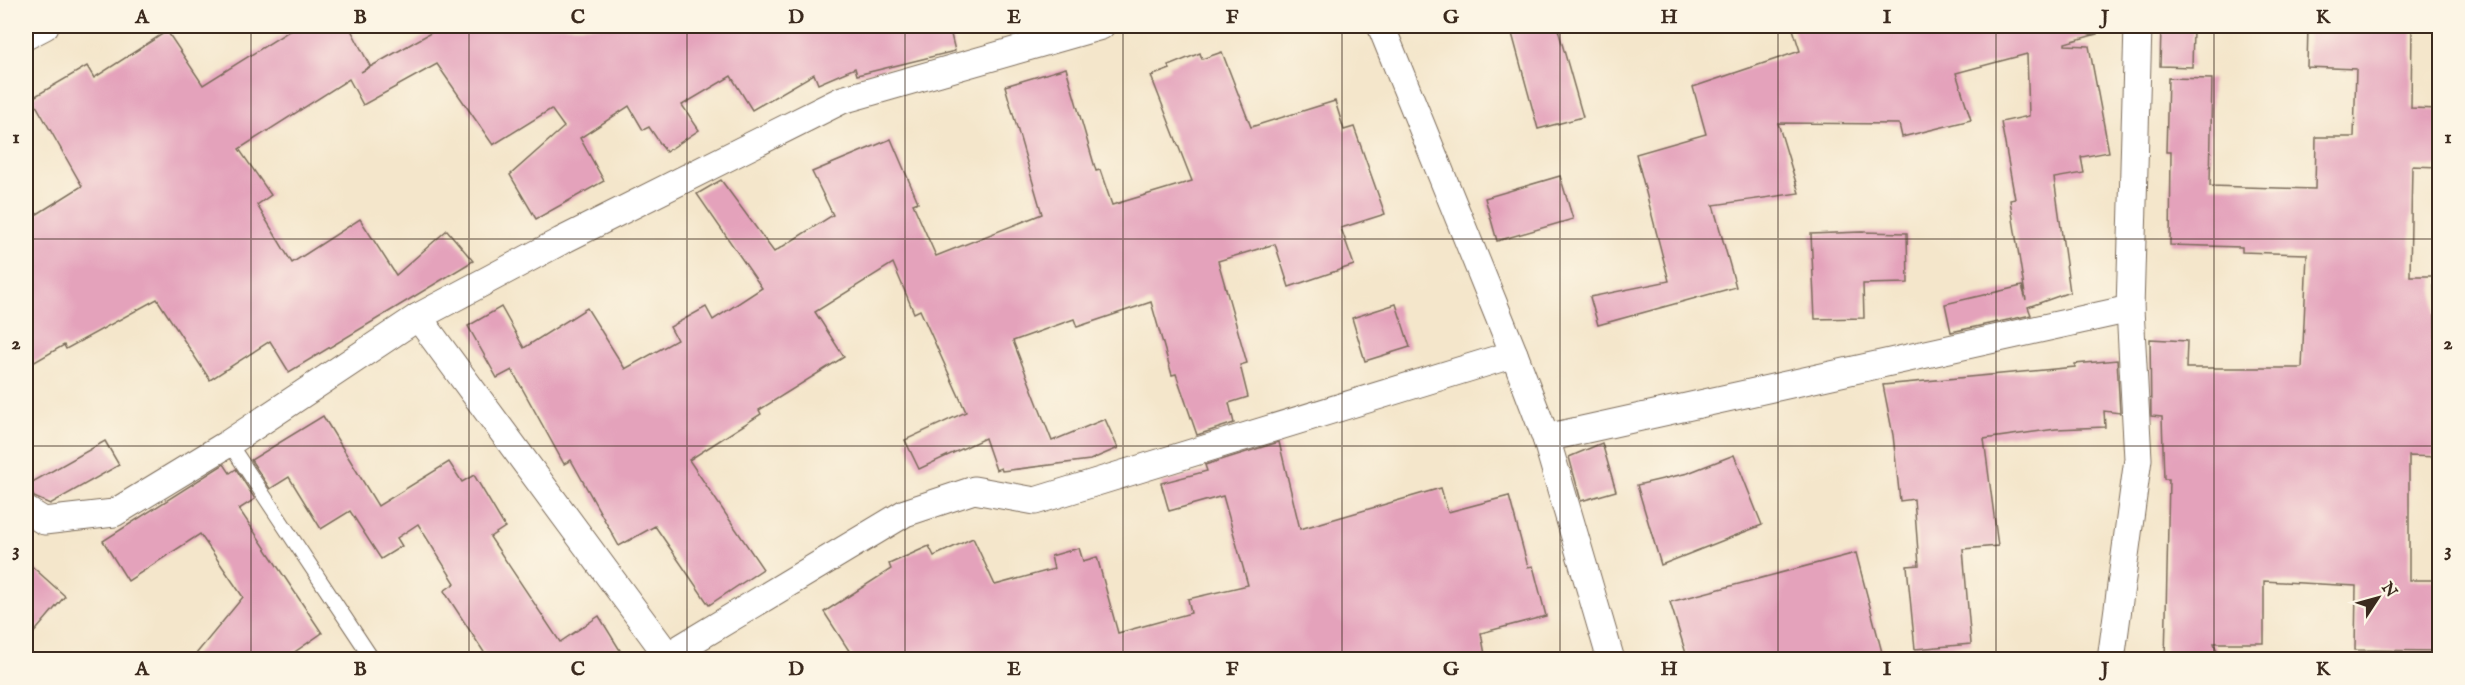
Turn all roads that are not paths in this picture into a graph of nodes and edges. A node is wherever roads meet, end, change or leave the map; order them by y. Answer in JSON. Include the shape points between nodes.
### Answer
{"nodes":[{"id":1,"x":45,"y":26,"type":"edge"},
{"id":2,"x":1101,"y":26,"type":"edge"},
{"id":3,"x":1381,"y":26,"type":"edge"},
{"id":4,"x":2138,"y":26,"type":"edge"},
{"id":5,"x":26,"y":36,"type":"edge"},
{"id":6,"x":2130,"y":309,"type":"junction"},
{"id":7,"x":418,"y":317,"type":"junction"},
{"id":8,"x":1514,"y":354,"type":"junction"},
{"id":9,"x":1546,"y":438,"type":"junction"},
{"id":10,"x":229,"y":443,"type":"junction"},
{"id":11,"x":26,"y":510,"type":"edge"},
{"id":12,"x":670,"y":657,"type":"edge"},
{"id":13,"x":373,"y":660,"type":"edge"},
{"id":14,"x":1611,"y":660,"type":"edge"},
{"id":15,"x":2111,"y":660,"type":"edge"}],
"edges":[{"from":1,"to":5,"type":"street"},
{"from":2,"to":7,"type":"street","via":[[842,100]]},
{"from":3,"to":8,"type":"street"},
{"from":4,"to":6,"type":"street"},
{"from":6,"to":9,"type":"street"},
{"from":6,"to":15,"type":"street","via":[[2138,459]]},
{"from":7,"to":10,"type":"street"},
{"from":7,"to":12,"type":"street"},
{"from":8,"to":9,"type":"street"},
{"from":8,"to":12,"type":"street","via":[[1035,501],[974,490],[905,513]]},
{"from":9,"to":14,"type":"street"},
{"from":10,"to":11,"type":"street","via":[[114,513],[44,521]]},
{"from":10,"to":13,"type":"lane"}]}
